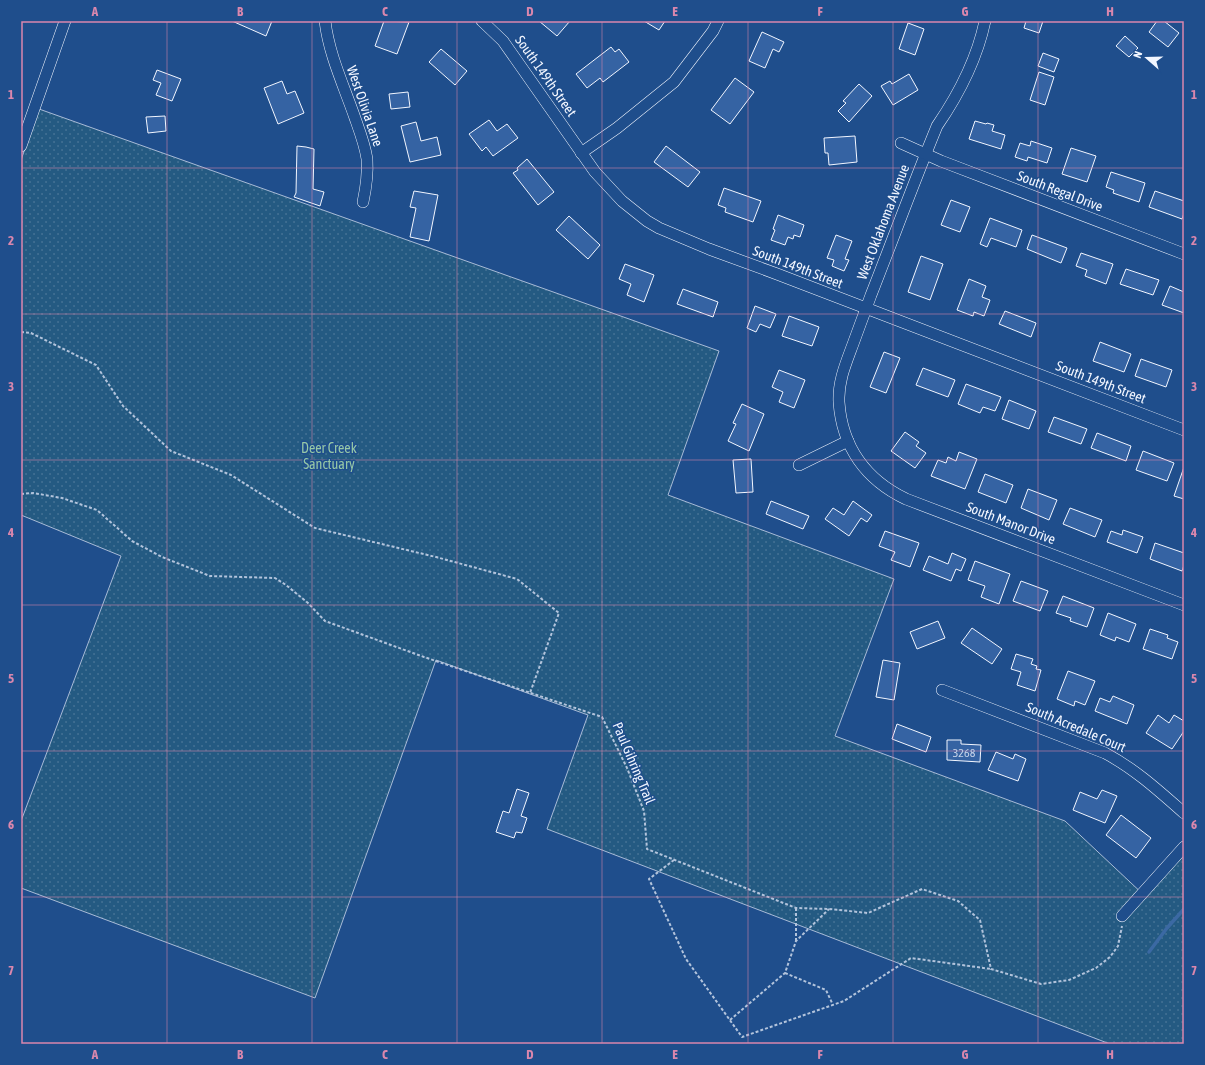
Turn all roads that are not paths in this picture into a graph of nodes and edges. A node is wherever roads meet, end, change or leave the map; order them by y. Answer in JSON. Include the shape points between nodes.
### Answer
{"nodes":[{"id":1,"x":65,"y":21,"type":"edge"},
{"id":2,"x":325,"y":21,"type":"edge"},
{"id":3,"x":482,"y":21,"type":"edge"},
{"id":4,"x":718,"y":21,"type":"edge"},
{"id":5,"x":985,"y":21,"type":"edge"},
{"id":6,"x":901,"y":143,"type":"dead end"},
{"id":7,"x":21,"y":146,"type":"edge"},
{"id":8,"x":582,"y":153,"type":"junction"},
{"id":9,"x":925,"y":154,"type":"junction"},
{"id":10,"x":363,"y":202,"type":"dead end"},
{"id":11,"x":1184,"y":254,"type":"edge"},
{"id":12,"x":866,"y":309,"type":"junction"},
{"id":13,"x":1184,"y":430,"type":"edge"},
{"id":14,"x":848,"y":441,"type":"junction"},
{"id":15,"x":800,"y":465,"type":"dead end"},
{"id":16,"x":1184,"y":606,"type":"edge"},
{"id":17,"x":942,"y":690,"type":"dead end"},
{"id":18,"x":1184,"y":813,"type":"edge"},
{"id":19,"x":1184,"y":848,"type":"edge"},
{"id":20,"x":1122,"y":916,"type":"road end"}],
"edges":[{"from":1,"to":7,"type":"street"},
{"from":2,"to":10,"type":"street","name":"West Olivia Lane","via":[[332,58],[364,144],[367,178]]},
{"from":3,"to":8,"type":"street","name":"South 149th Street","via":[[503,41]]},
{"from":4,"to":8,"type":"street","via":[[674,82]]},
{"from":5,"to":9,"type":"street","name":"West Oklahoma Avenue","via":[[961,88],[936,126]]},
{"from":6,"to":9,"type":"street","name":"South Regal Drive"},
{"from":8,"to":12,"type":"street","name":"South 149th Street","via":[[595,172],[622,201],[659,228],[709,250]]},
{"from":9,"to":11,"type":"street","name":"South Regal Drive"},
{"from":9,"to":12,"type":"street","name":"West Oklahoma Avenue"},
{"from":12,"to":13,"type":"street","name":"South 149th Street"},
{"from":12,"to":14,"type":"street","name":"West Oklahoma Avenue","via":[[839,388],[841,416]]},
{"from":14,"to":15,"type":"street"},
{"from":14,"to":16,"type":"street","name":"South Manor Drive","via":[[864,468],[880,484],[906,499]]},
{"from":17,"to":18,"type":"street","name":"South Acredale Court","via":[[1105,753],[1148,780]]},
{"from":19,"to":20,"type":"street"}]}
